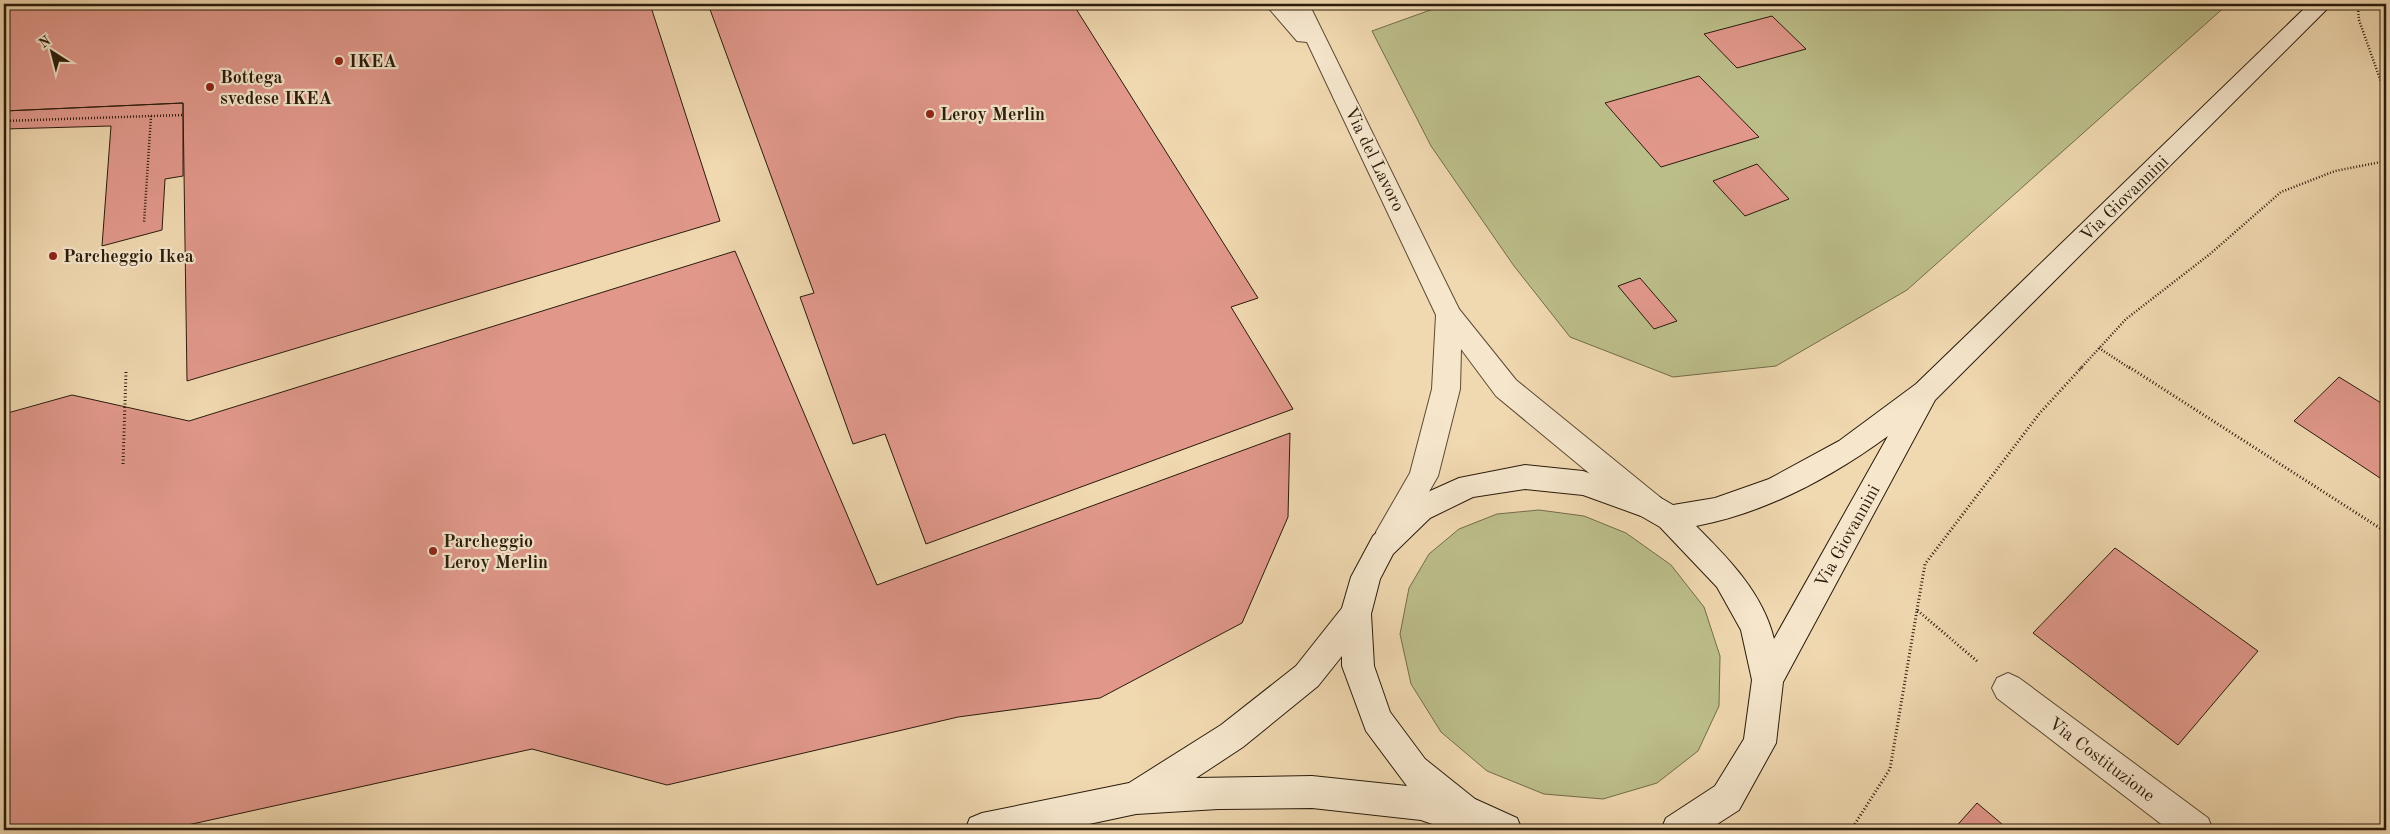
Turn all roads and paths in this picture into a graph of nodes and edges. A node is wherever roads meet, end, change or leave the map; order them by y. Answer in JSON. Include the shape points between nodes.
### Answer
{"nodes":[{"id":1,"x":1275,"y":4,"type":"edge"},
{"id":2,"x":1299,"y":4,"type":"edge"},
{"id":3,"x":2321,"y":4,"type":"edge"},
{"id":4,"x":2357,"y":4,"type":"edge"},
{"id":5,"x":1329,"y":63,"type":"junction"},
{"id":6,"x":2386,"y":96,"type":"edge"},
{"id":7,"x":184,"y":115,"type":"dead end"},
{"id":8,"x":152,"y":116,"type":"junction"},
{"id":9,"x":4,"y":121,"type":"edge"},
{"id":10,"x":2386,"y":161,"type":"edge"},
{"id":11,"x":144,"y":223,"type":"dead end"},
{"id":12,"x":1449,"y":315,"type":"junction"},
{"id":13,"x":2099,"y":348,"type":"junction"},
{"id":14,"x":126,"y":372,"type":"dead end"},
{"id":15,"x":1926,"y":392,"type":"junction"},
{"id":16,"x":123,"y":464,"type":"dead end"},
{"id":17,"x":1660,"y":513,"type":"junction"},
{"id":18,"x":2386,"y":532,"type":"edge"},
{"id":19,"x":1383,"y":545,"type":"junction"},
{"id":20,"x":1917,"y":610,"type":"junction"},
{"id":21,"x":1356,"y":614,"type":"junction"},
{"id":22,"x":1768,"y":680,"type":"junction"},
{"id":23,"x":2008,"y":688,"type":"joint"},
{"id":24,"x":1136,"y":798,"type":"junction"},
{"id":25,"x":982,"y":830,"type":"edge"},
{"id":26,"x":1498,"y":830,"type":"edge"},
{"id":27,"x":1505,"y":830,"type":"edge"},
{"id":28,"x":1678,"y":830,"type":"edge"},
{"id":29,"x":1851,"y":830,"type":"edge"},
{"id":30,"x":2196,"y":830,"type":"edge"}],
"edges":[{"from":1,"to":5,"type":"street"},
{"from":2,"to":5,"type":"street","name":"Via del Lavoro"},
{"from":3,"to":15,"type":"street","name":"Via Giovannini"},
{"from":4,"to":6,"type":"path","via":[[2359,20]]},
{"from":5,"to":12,"type":"street","name":"Via del Lavoro"},
{"from":7,"to":8,"type":"path"},
{"from":8,"to":9,"type":"path"},
{"from":8,"to":11,"type":"path"},
{"from":10,"to":13,"type":"path","via":[[2336,171],[2281,192],[2210,254],[2126,319]]},
{"from":12,"to":17,"type":"street","name":"Via del Lavoro","via":[[1506,388]]},
{"from":12,"to":19,"type":"street","name":"Via del Lavoro","via":[[1446,389],[1424,476]]},
{"from":13,"to":18,"type":"path"},
{"from":13,"to":20,"type":"path","via":[[2039,414],[1925,564]]},
{"from":14,"to":16,"type":"path"},
{"from":15,"to":17,"type":"street","name":"Via Giovannini","via":[[1849,449],[1779,487],[1714,510]]},
{"from":15,"to":22,"type":"street","name":"Via Giovannini"},
{"from":17,"to":19,"type":"street","via":[[1583,483],[1525,477],[1469,486],[1420,509]]},
{"from":17,"to":22,"type":"street","name":"Via del Lavoro","via":[[1728,578],[1756,627]]},
{"from":19,"to":21,"type":"street","name":"Via del Lavoro","via":[[1366,577]]},
{"from":20,"to":23,"type":"path"},
{"from":20,"to":29,"type":"path","via":[[1890,769]]},
{"from":21,"to":24,"type":"street","via":[[1307,676],[1232,736]]},
{"from":21,"to":27,"type":"street","via":[[1358,666],[1377,720],[1413,770],[1463,811]]},
{"from":22,"to":28,"type":"street","via":[[1760,743],[1727,798]]},
{"from":23,"to":30,"type":"street","name":"Via Costituzione"},
{"from":24,"to":25,"type":"street"},
{"from":24,"to":26,"type":"street","via":[[1312,792],[1421,804]]}]}
